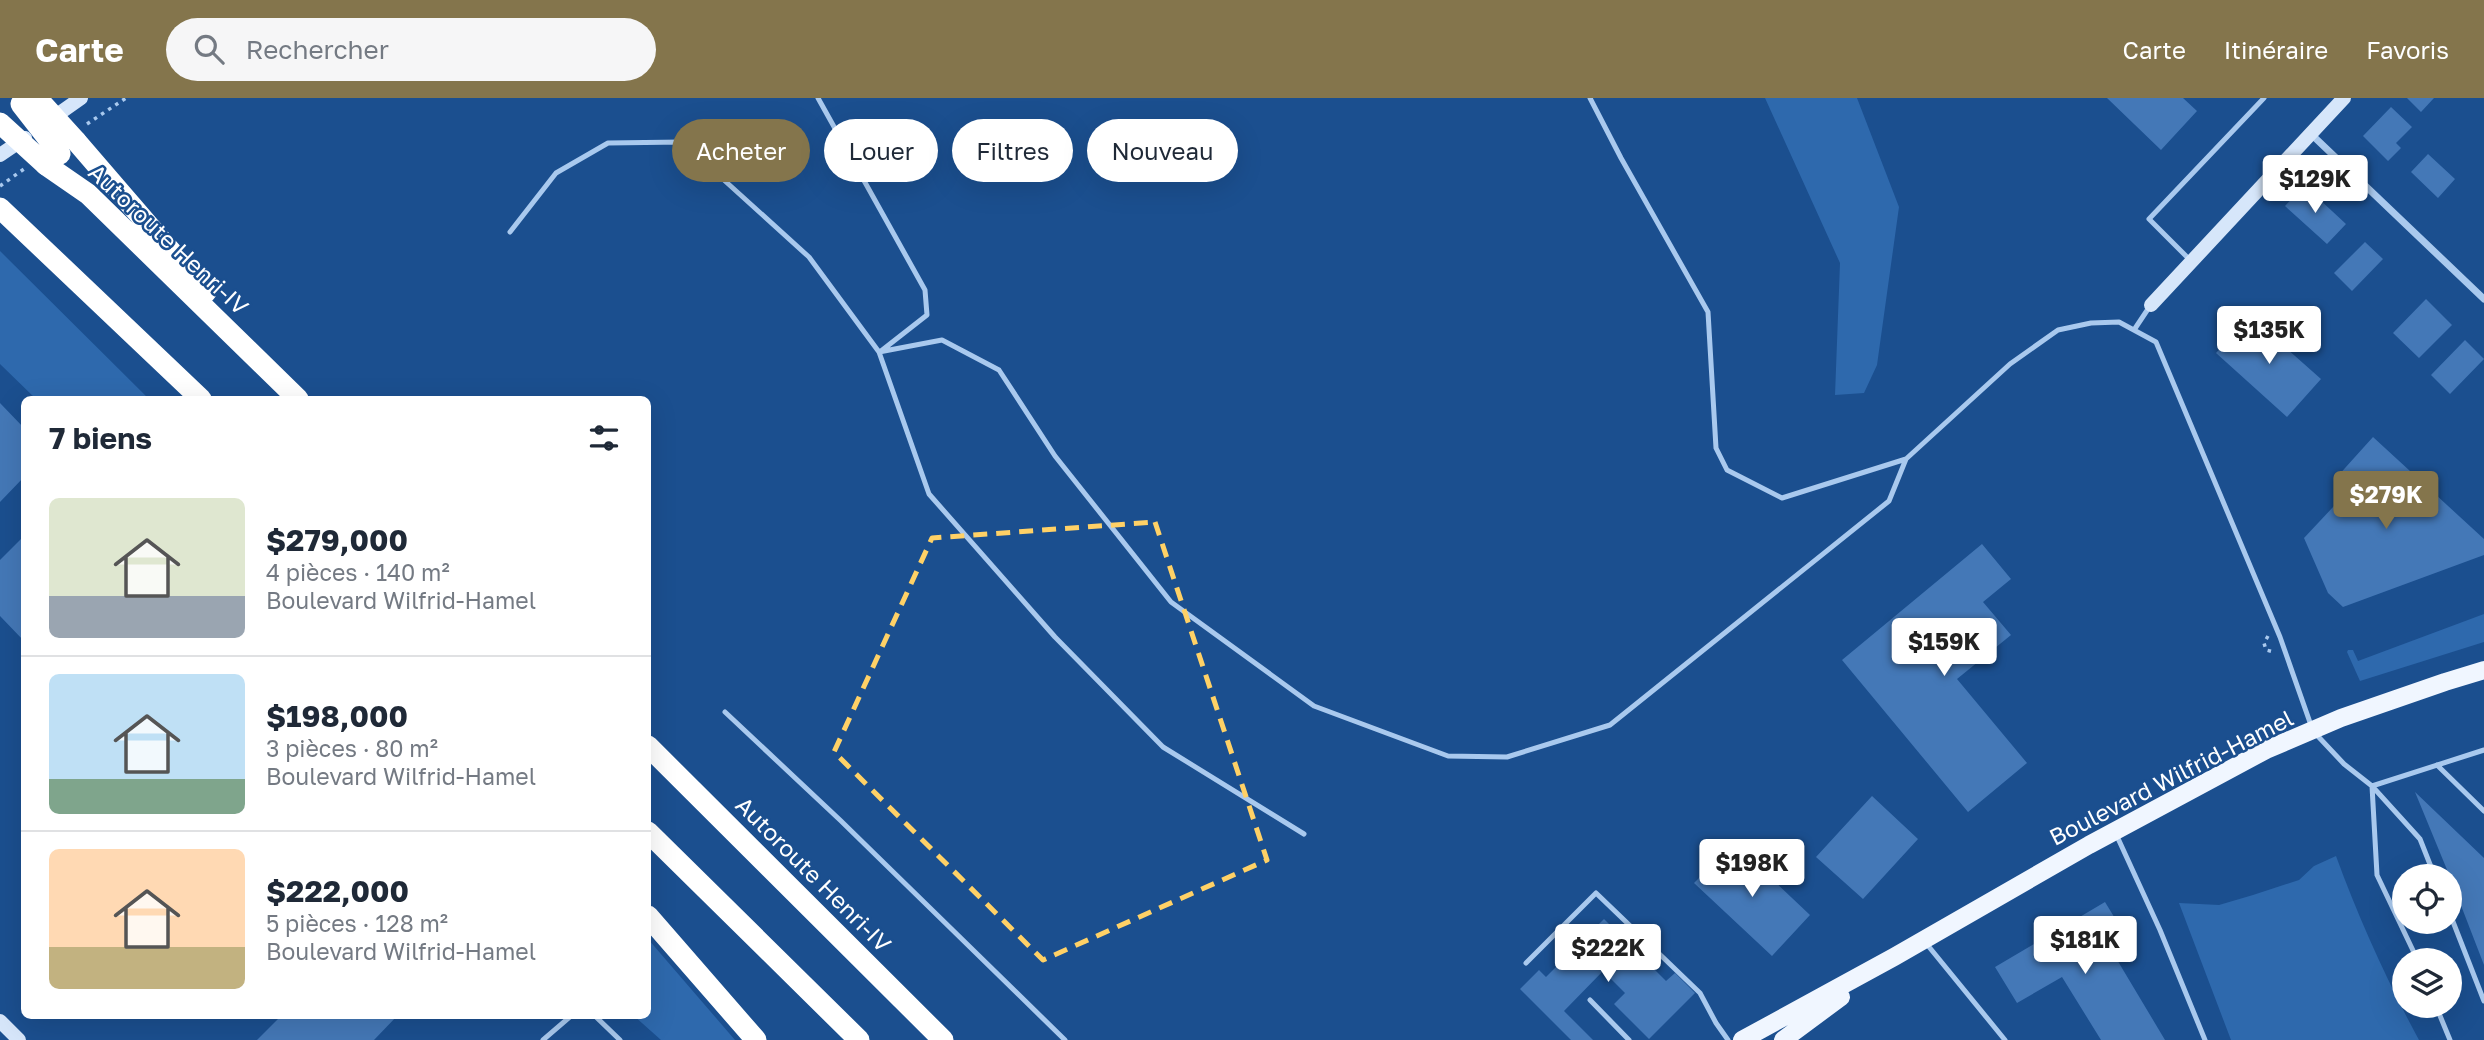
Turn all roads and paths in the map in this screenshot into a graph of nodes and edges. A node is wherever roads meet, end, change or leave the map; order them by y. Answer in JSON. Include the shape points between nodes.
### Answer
{"nodes":[{"id":1,"x":81,"y":98,"type":"edge"},
{"id":2,"x":818,"y":98,"type":"edge"},
{"id":3,"x":1590,"y":98,"type":"edge"},
{"id":4,"x":2264,"y":98,"type":"edge"},
{"id":5,"x":2344,"y":98,"type":"edge"},
{"id":6,"x":24,"y":100,"type":"edge"},
{"id":7,"x":0,"y":123,"type":"edge"},
{"id":8,"x":2311,"y":133,"type":"junction"},
{"id":9,"x":61,"y":153,"type":"junction"},
{"id":10,"x":0,"y":155,"type":"edge"},
{"id":11,"x":1,"y":209,"type":"edge"},
{"id":12,"x":510,"y":232,"type":"dead end"},
{"id":13,"x":2191,"y":261,"type":"junction"},
{"id":14,"x":2484,"y":299,"type":"edge"},
{"id":15,"x":2151,"y":305,"type":"joint"},
{"id":16,"x":2134,"y":330,"type":"junction"},
{"id":17,"x":879,"y":352,"type":"junction"},
{"id":18,"x":198,"y":396,"type":"edge"},
{"id":19,"x":295,"y":396,"type":"edge"},
{"id":20,"x":295,"y":396,"type":"edge"},
{"id":21,"x":1906,"y":459,"type":"junction"},
{"id":22,"x":2484,"y":670,"type":"edge"},
{"id":23,"x":725,"y":712,"type":"dead end"},
{"id":24,"x":2313,"y":731,"type":"junction"},
{"id":25,"x":651,"y":749,"type":"edge"},
{"id":26,"x":2484,"y":750,"type":"edge"},
{"id":27,"x":2437,"y":765,"type":"junction"},
{"id":28,"x":2372,"y":786,"type":"junction"},
{"id":29,"x":2484,"y":811,"type":"edge"},
{"id":30,"x":2115,"y":831,"type":"junction"},
{"id":31,"x":1304,"y":834,"type":"dead end"},
{"id":32,"x":651,"y":835,"type":"edge"},
{"id":33,"x":2430,"y":864,"type":"edge"},
{"id":34,"x":651,"y":919,"type":"edge"},
{"id":35,"x":2458,"y":934,"type":"edge"},
{"id":36,"x":1924,"y":940,"type":"junction"},
{"id":37,"x":2412,"y":948,"type":"edge"},
{"id":38,"x":1894,"y":957,"type":"junction"},
{"id":39,"x":1526,"y":963,"type":"dead end"},
{"id":40,"x":1590,"y":1000,"type":"dead end"},
{"id":41,"x":2484,"y":1000,"type":"edge"},
{"id":42,"x":2441,"y":1018,"type":"edge"},
{"id":43,"x":567,"y":1019,"type":"edge"},
{"id":44,"x":598,"y":1019,"type":"edge"},
{"id":45,"x":544,"y":1039,"type":"edge"},
{"id":46,"x":620,"y":1040,"type":"edge"},
{"id":47,"x":756,"y":1040,"type":"edge"},
{"id":48,"x":859,"y":1040,"type":"edge"},
{"id":49,"x":943,"y":1040,"type":"edge"},
{"id":50,"x":1065,"y":1040,"type":"edge"},
{"id":51,"x":1629,"y":1040,"type":"edge"},
{"id":52,"x":1728,"y":1040,"type":"edge"},
{"id":53,"x":1742,"y":1040,"type":"edge"},
{"id":54,"x":1783,"y":1040,"type":"edge"},
{"id":55,"x":2005,"y":1040,"type":"edge"},
{"id":56,"x":2205,"y":1040,"type":"edge"},
{"id":57,"x":2450,"y":1040,"type":"edge"}],
"edges":[{"from":1,"to":10,"type":"street"},
{"from":2,"to":17,"type":"lane","via":[[925,290],[927,315]]},
{"from":3,"to":21,"type":"lane","via":[[1708,312],[1717,448],[1727,470],[1782,498]]},
{"from":4,"to":13,"type":"lane","via":[[2149,219]]},
{"from":5,"to":8,"type":"street"},
{"from":6,"to":9,"type":"highway","bridge":true},
{"from":7,"to":9,"type":"highway","bridge":true},
{"from":8,"to":13,"type":"street"},
{"from":8,"to":14,"type":"street"},
{"from":9,"to":19,"type":"highway","name":"Autoroute Henri-IV","via":[[88,194]]},
{"from":9,"to":20,"type":"highway"},
{"from":11,"to":18,"type":"highway"},
{"from":12,"to":17,"type":"lane","via":[[556,173],[608,143],[682,142],[809,257]]},
{"from":13,"to":15,"type":"street"},
{"from":15,"to":16,"type":"lane"},
{"from":16,"to":21,"type":"lane","via":[[2119,323],[2058,330],[2010,364]]},
{"from":16,"to":24,"type":"lane","via":[[2156,342],[2280,637]]},
{"from":17,"to":21,"type":"lane","via":[[942,340],[999,370],[1055,456],[1171,602],[1314,706],[1448,756],[1507,757],[1610,725],[1889,501]]},
{"from":17,"to":31,"type":"lane","via":[[929,494],[1046,626],[1163,747]]},
{"from":22,"to":24,"type":"main road","name":"Boulevard Wilfrid-Hamel"},
{"from":23,"to":50,"type":"lane"},
{"from":24,"to":28,"type":"lane"},
{"from":24,"to":30,"type":"main road","name":"Boulevard Wilfrid-Hamel","via":[[2266,750]]},
{"from":25,"to":49,"type":"highway","name":"Autoroute Henri-IV"},
{"from":26,"to":27,"type":"lane"},
{"from":27,"to":28,"type":"lane"},
{"from":27,"to":29,"type":"lane"},
{"from":28,"to":33,"type":"lane","via":[[2420,839]]},
{"from":28,"to":37,"type":"lane","via":[[2377,875]]},
{"from":30,"to":36,"type":"main road","name":"Boulevard Wilfrid-Hamel"},
{"from":30,"to":56,"type":"lane"},
{"from":32,"to":48,"type":"highway"},
{"from":34,"to":47,"type":"highway"},
{"from":35,"to":41,"type":"lane"},
{"from":36,"to":38,"type":"main road","name":"Boulevard Wilfrid-Hamel"},
{"from":36,"to":55,"type":"lane"},
{"from":38,"to":53,"type":"main road","name":"Boulevard Wilfrid-Hamel"},
{"from":38,"to":54,"type":"main road","name":"Boulevard Wilfrid-Hamel"},
{"from":39,"to":52,"type":"lane","via":[[1596,892],[1700,993]]},
{"from":40,"to":51,"type":"lane"},
{"from":42,"to":57,"type":"lane"},
{"from":43,"to":45,"type":"lane"},
{"from":44,"to":46,"type":"lane"}]}
